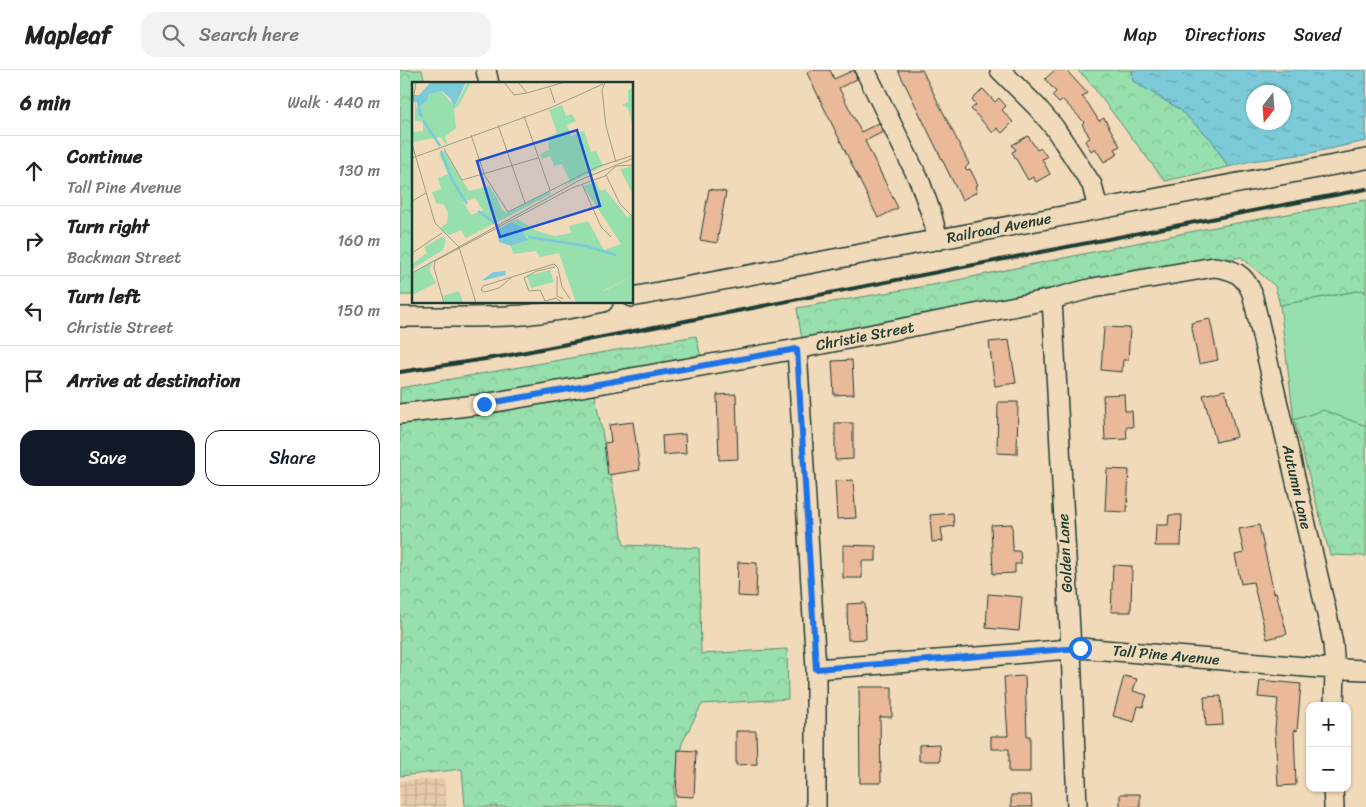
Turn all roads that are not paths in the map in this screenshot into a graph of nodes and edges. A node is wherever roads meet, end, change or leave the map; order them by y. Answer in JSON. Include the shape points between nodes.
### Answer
{"nodes":[{"id":1,"x":865,"y":70,"type":"edge"},
{"id":2,"x":1000,"y":70,"type":"edge"},
{"id":3,"x":1366,"y":159,"type":"edge"},
{"id":4,"x":1098,"y":209,"type":"junction"},
{"id":5,"x":938,"y":240,"type":"junction"},
{"id":6,"x":1239,"y":274,"type":"joint"},
{"id":7,"x":634,"y":297,"type":"edge"},
{"id":8,"x":1052,"y":299,"type":"junction"},
{"id":9,"x":592,"y":304,"type":"edge"},
{"id":10,"x":504,"y":309,"type":"edge"},
{"id":11,"x":400,"y":317,"type":"edge"},
{"id":12,"x":797,"y":349,"type":"junction"},
{"id":13,"x":400,"y":414,"type":"edge"},
{"id":14,"x":1071,"y":649,"type":"junction"},
{"id":15,"x":1335,"y":668,"type":"junction"},
{"id":16,"x":816,"y":669,"type":"junction"},
{"id":17,"x":1366,"y":670,"type":"edge"},
{"id":18,"x":1334,"y":702,"type":"edge"},
{"id":19,"x":1333,"y":792,"type":"edge"},
{"id":20,"x":816,"y":807,"type":"edge"},
{"id":21,"x":1077,"y":807,"type":"edge"},
{"id":22,"x":1334,"y":807,"type":"edge"}],
"edges":[{"from":1,"to":5,"type":"street","via":[[920,182]]},
{"from":2,"to":4,"type":"street","via":[[1054,127],[1092,185]]},
{"from":3,"to":4,"type":"street","name":"Railroad Avenue"},
{"from":4,"to":5,"type":"street","name":"Railroad Avenue"},
{"from":5,"to":7,"type":"street","name":"Railroad Avenue"},
{"from":6,"to":8,"type":"street","name":"Christie Street","via":[[1214,267],[1093,288]]},
{"from":6,"to":15,"type":"street","name":"Autumn Lane","via":[[1252,293],[1328,619]]},
{"from":8,"to":12,"type":"street","name":"Christie Street"},
{"from":8,"to":14,"type":"street","name":"Golden Lane"},
{"from":9,"to":10,"type":"street","via":[[553,311]]},
{"from":10,"to":11,"type":"street","via":[[443,318]]},
{"from":12,"to":13,"type":"street","name":"Christie Street","via":[[484,404]]},
{"from":12,"to":16,"type":"street"},
{"from":14,"to":15,"type":"street","name":"Tall Pine Avenue"},
{"from":14,"to":16,"type":"street","name":"Tall Pine Avenue"},
{"from":14,"to":21,"type":"street","name":"Golden Lane"},
{"from":15,"to":17,"type":"street","name":"Tall Pine Avenue"},
{"from":15,"to":18,"type":"street","name":"Autumn Lane"},
{"from":16,"to":20,"type":"street"},
{"from":19,"to":22,"type":"street"}]}
